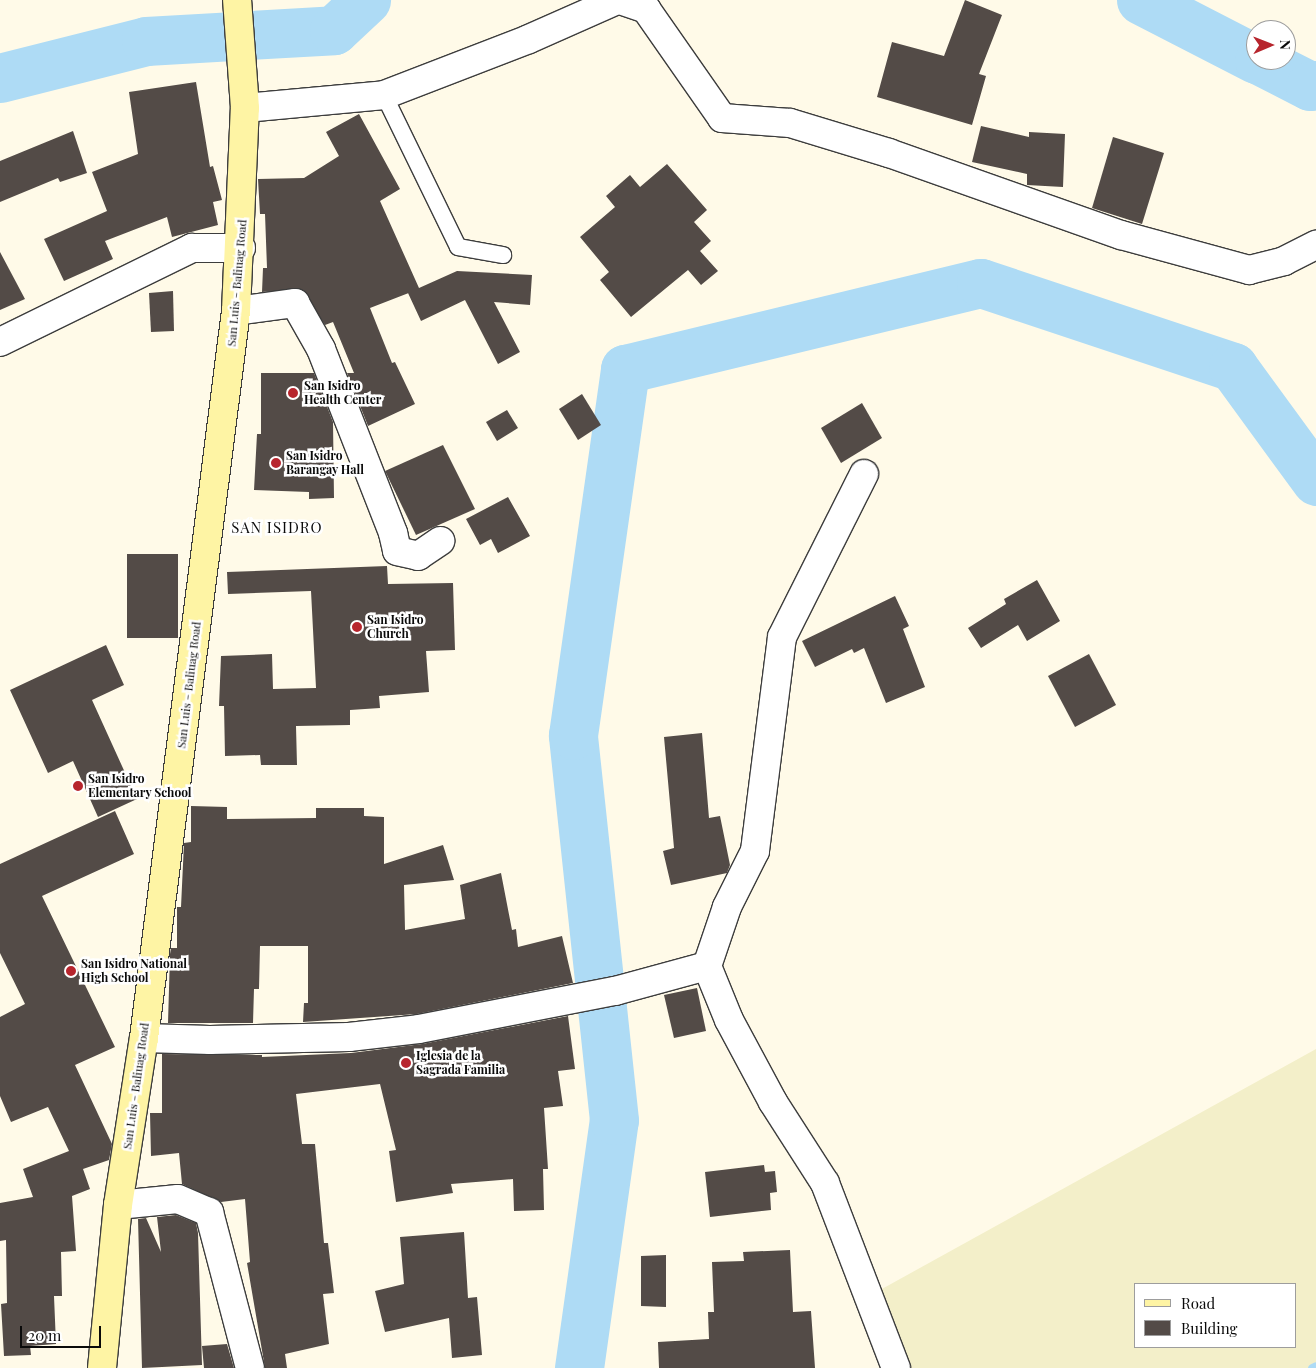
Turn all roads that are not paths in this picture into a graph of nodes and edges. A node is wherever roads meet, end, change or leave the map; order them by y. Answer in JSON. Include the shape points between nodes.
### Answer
{"nodes":[{"id":1,"x":618,"y":0,"type":"edge"},
{"id":2,"x":237,"y":5,"type":"edge"},
{"id":3,"x":384,"y":96,"type":"junction"},
{"id":4,"x":245,"y":99,"type":"junction"},
{"id":5,"x":1316,"y":245,"type":"edge"},
{"id":6,"x":241,"y":248,"type":"junction"},
{"id":7,"x":503,"y":255,"type":"dead end"},
{"id":8,"x":236,"y":311,"type":"junction"},
{"id":9,"x":0,"y":342,"type":"edge"},
{"id":10,"x":864,"y":474,"type":"dead end"},
{"id":11,"x":440,"y":542,"type":"dead end"},
{"id":12,"x":707,"y":966,"type":"junction"},
{"id":13,"x":144,"y":1038,"type":"junction"},
{"id":14,"x":118,"y":1205,"type":"junction"},
{"id":15,"x":102,"y":1368,"type":"edge"},
{"id":16,"x":250,"y":1368,"type":"edge"},
{"id":17,"x":896,"y":1368,"type":"edge"}],
"edges":[{"from":1,"to":3,"type":"street"},
{"from":1,"to":5,"type":"street","via":[[646,9],[722,118],[790,123],[889,153],[1121,235],[1249,270],[1284,262]]},
{"from":2,"to":4,"type":"main road","name":"San Luis - Baliuag Road"},
{"from":3,"to":4,"type":"street"},
{"from":3,"to":7,"type":"lane","via":[[458,247]]},
{"from":4,"to":6,"type":"main road","name":"San Luis - Baliuag Road"},
{"from":6,"to":8,"type":"main road","name":"San Luis - Baliuag Road"},
{"from":6,"to":9,"type":"street","via":[[192,248]]},
{"from":8,"to":11,"type":"street","via":[[295,303],[321,349],[393,533],[397,552],[418,556]]},
{"from":8,"to":13,"type":"main road","name":"San Luis - Baliuag Road"},
{"from":10,"to":12,"type":"street","via":[[782,637],[756,851],[728,907]]},
{"from":12,"to":13,"type":"street","via":[[615,991],[450,1024],[349,1037]]},
{"from":12,"to":17,"type":"street","via":[[728,1020],[773,1102],[825,1183],[861,1284]]},
{"from":13,"to":14,"type":"main road","name":"San Luis - Baliuag Road"},
{"from":14,"to":15,"type":"main road","name":"San Luis - Baliuag Road"},
{"from":14,"to":16,"type":"street","via":[[178,1199],[210,1212]]}]}
